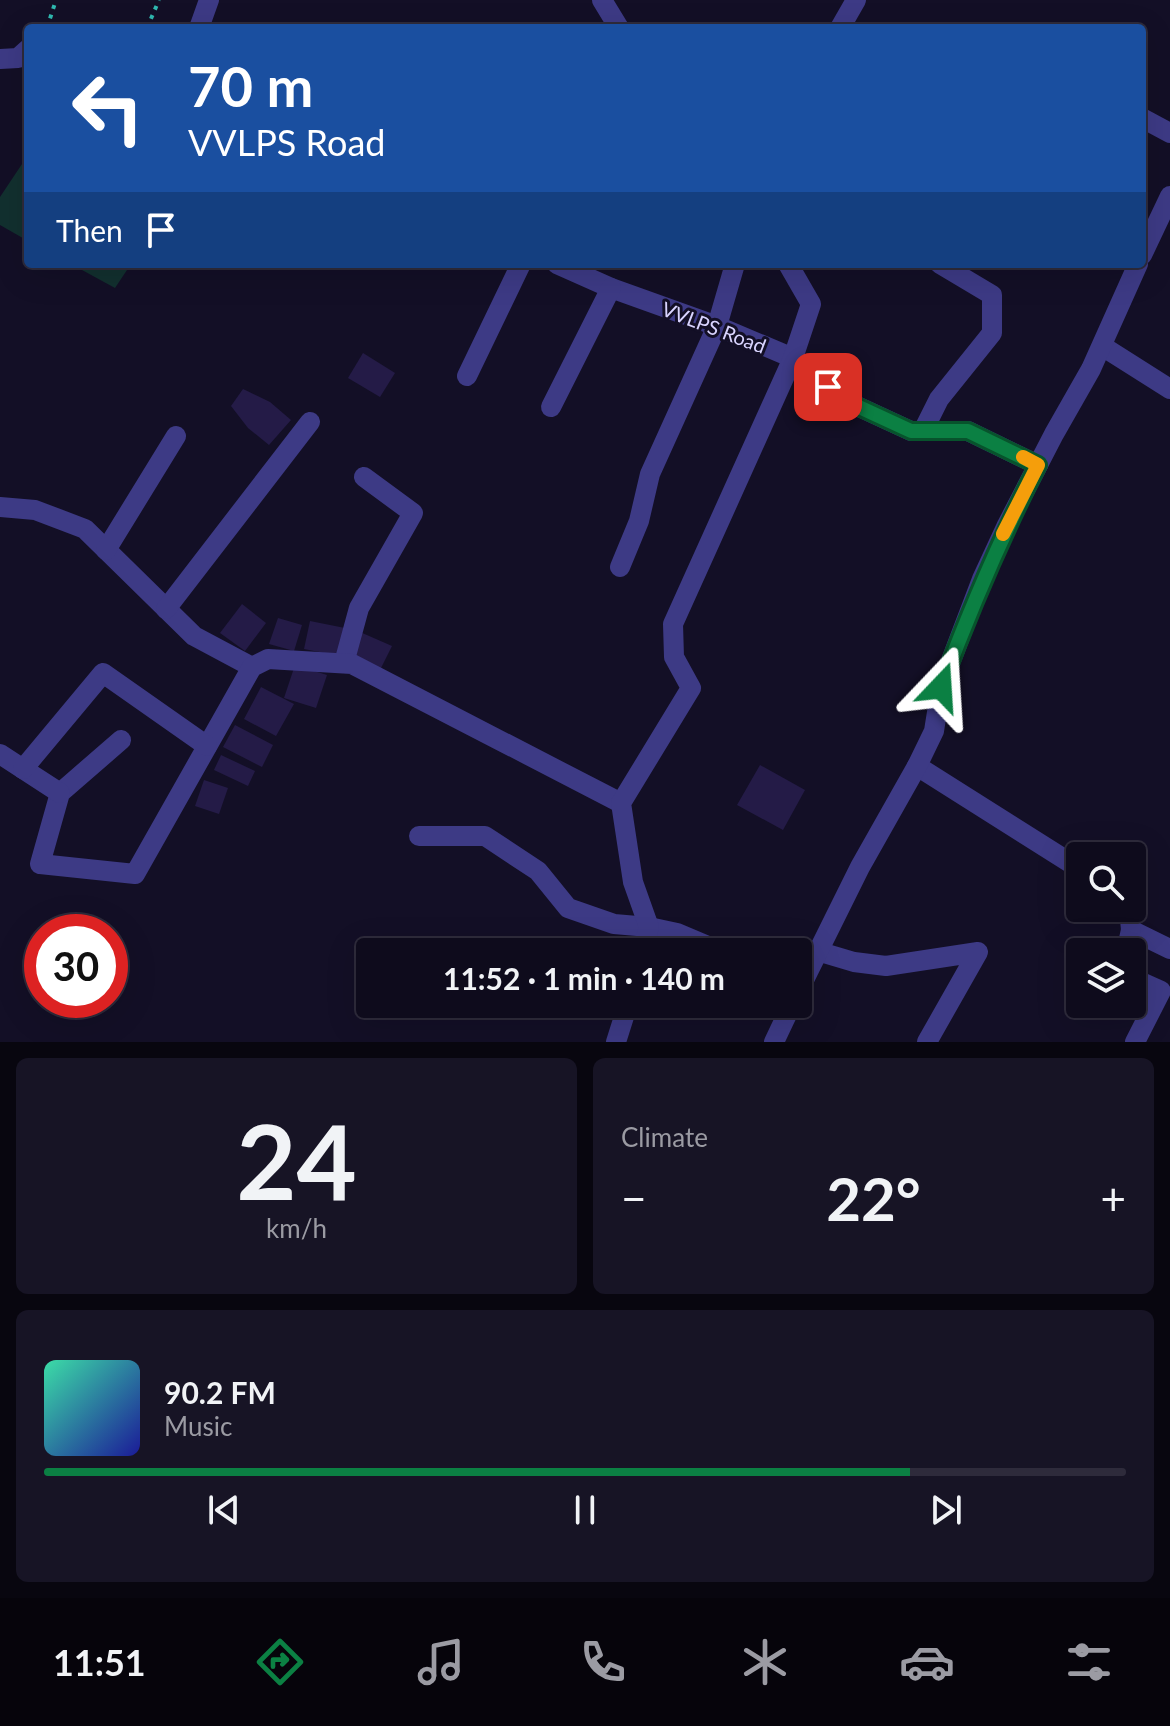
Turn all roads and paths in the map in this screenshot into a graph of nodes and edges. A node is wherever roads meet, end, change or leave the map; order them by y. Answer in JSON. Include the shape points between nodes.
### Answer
{"nodes":[{"id":1,"x":56,"y":0,"type":"edge"},
{"id":2,"x":159,"y":0,"type":"edge"},
{"id":3,"x":209,"y":0,"type":"edge"},
{"id":4,"x":602,"y":0,"type":"edge"},
{"id":5,"x":856,"y":0,"type":"edge"},
{"id":6,"x":48,"y":24,"type":"edge"},
{"id":7,"x":149,"y":24,"type":"edge"},
{"id":8,"x":200,"y":24,"type":"edge"},
{"id":9,"x":617,"y":24,"type":"edge"},
{"id":10,"x":842,"y":24,"type":"edge"},
{"id":11,"x":24,"y":53,"type":"edge"},
{"id":12,"x":0,"y":59,"type":"edge"},
{"id":13,"x":1146,"y":120,"type":"edge"},
{"id":14,"x":1170,"y":133,"type":"edge"},
{"id":15,"x":1170,"y":196,"type":"edge"},
{"id":16,"x":1146,"y":247,"type":"edge"},
{"id":17,"x":519,"y":268,"type":"edge"},
{"id":18,"x":566,"y":268,"type":"edge"},
{"id":19,"x":734,"y":268,"type":"edge"},
{"id":20,"x":790,"y":268,"type":"edge"},
{"id":21,"x":947,"y":268,"type":"edge"},
{"id":22,"x":1136,"y":268,"type":"edge"},
{"id":23,"x":611,"y":288,"type":"junction"},
{"id":24,"x":717,"y":326,"type":"junction"},
{"id":25,"x":1102,"y":346,"type":"junction"},
{"id":26,"x":793,"y":358,"type":"junction"},
{"id":27,"x":467,"y":376,"type":"dead end"},
{"id":28,"x":1170,"y":389,"type":"edge"},
{"id":29,"x":551,"y":407,"type":"dead end"},
{"id":30,"x":310,"y":422,"type":"dead end"},
{"id":31,"x":923,"y":431,"type":"junction"},
{"id":32,"x":176,"y":436,"type":"dead end"},
{"id":33,"x":1038,"y":465,"type":"junction"},
{"id":34,"x":364,"y":477,"type":"dead end"},
{"id":35,"x":0,"y":507,"type":"edge"},
{"id":36,"x":106,"y":550,"type":"junction"},
{"id":37,"x":620,"y":567,"type":"dead end"},
{"id":38,"x":166,"y":609,"type":"junction"},
{"id":39,"x":344,"y":663,"type":"junction"},
{"id":40,"x":252,"y":667,"type":"junction"},
{"id":41,"x":121,"y":740,"type":"dead end"},
{"id":42,"x":207,"y":746,"type":"junction"},
{"id":43,"x":0,"y":754,"type":"edge"},
{"id":44,"x":917,"y":766,"type":"junction"},
{"id":45,"x":23,"y":769,"type":"junction"},
{"id":46,"x":60,"y":793,"type":"junction"},
{"id":47,"x":621,"y":803,"type":"junction"},
{"id":48,"x":419,"y":836,"type":"dead end"},
{"id":49,"x":1066,"y":860,"type":"edge"},
{"id":50,"x":1130,"y":922,"type":"edge"},
{"id":51,"x":649,"y":927,"type":"junction"},
{"id":52,"x":1131,"y":930,"type":"junction"},
{"id":53,"x":646,"y":938,"type":"edge"},
{"id":54,"x":689,"y":938,"type":"edge"},
{"id":55,"x":1129,"y":938,"type":"edge"},
{"id":56,"x":1170,"y":949,"type":"edge"},
{"id":57,"x":817,"y":951,"type":"junction"},
{"id":58,"x":812,"y":961,"type":"edge"},
{"id":59,"x":1146,"y":984,"type":"edge"},
{"id":60,"x":624,"y":1018,"type":"edge"},
{"id":61,"x":785,"y":1018,"type":"edge"},
{"id":62,"x":616,"y":1042,"type":"edge"},
{"id":63,"x":774,"y":1042,"type":"edge"},
{"id":64,"x":927,"y":1042,"type":"edge"},
{"id":65,"x":1135,"y":1042,"type":"edge"}],
"edges":[{"from":1,"to":6,"type":"path"},
{"from":2,"to":7,"type":"path"},
{"from":3,"to":8,"type":"street"},
{"from":4,"to":9,"type":"street"},
{"from":5,"to":10,"type":"street"},
{"from":11,"to":12,"type":"street"},
{"from":13,"to":14,"type":"street"},
{"from":15,"to":16,"type":"street"},
{"from":17,"to":27,"type":"street"},
{"from":18,"to":23,"type":"street","name":"VVLPS Road"},
{"from":19,"to":24,"type":"street"},
{"from":20,"to":26,"type":"street","via":[[811,304]]},
{"from":21,"to":31,"type":"street","via":[[992,295],[992,333],[939,399]]},
{"from":22,"to":25,"type":"street"},
{"from":23,"to":24,"type":"street","name":"VVLPS Road"},
{"from":23,"to":29,"type":"street"},
{"from":24,"to":26,"type":"street","name":"VVLPS Road"},
{"from":24,"to":37,"type":"street","via":[[650,474]]},
{"from":25,"to":28,"type":"street"},
{"from":25,"to":33,"type":"street"},
{"from":26,"to":31,"type":"street","name":"VVLPS Road","via":[[846,401],[911,431]]},
{"from":26,"to":47,"type":"street","via":[[673,624],[674,657],[691,688]]},
{"from":30,"to":38,"type":"street"},
{"from":31,"to":33,"type":"street","name":"VVLPS Road","via":[[968,431]]},
{"from":32,"to":36,"type":"street"},
{"from":33,"to":44,"type":"street","via":[[982,579],[941,687],[934,731]]},
{"from":34,"to":39,"type":"street","via":[[413,513],[359,608]]},
{"from":35,"to":36,"type":"street","via":[[35,510],[85,529]]},
{"from":36,"to":38,"type":"street"},
{"from":38,"to":40,"type":"street","via":[[194,636]]},
{"from":39,"to":40,"type":"street","via":[[268,659]]},
{"from":39,"to":47,"type":"street"},
{"from":40,"to":42,"type":"street"},
{"from":41,"to":46,"type":"street"},
{"from":42,"to":45,"type":"street","via":[[103,673]]},
{"from":42,"to":46,"type":"street","via":[[135,874],[40,864]]},
{"from":43,"to":45,"type":"street"},
{"from":44,"to":49,"type":"street"},
{"from":44,"to":57,"type":"street"},
{"from":45,"to":46,"type":"street"},
{"from":47,"to":51,"type":"street","via":[[633,882]]},
{"from":48,"to":51,"type":"street","via":[[485,836],[538,871],[568,908],[614,924]]},
{"from":50,"to":52,"type":"street"},
{"from":51,"to":53,"type":"street"},
{"from":51,"to":54,"type":"street"},
{"from":52,"to":55,"type":"street"},
{"from":52,"to":56,"type":"street"},
{"from":57,"to":58,"type":"street"},
{"from":57,"to":64,"type":"street","via":[[886,966],[978,952]]},
{"from":59,"to":65,"type":"street","via":[[1161,991]]},
{"from":60,"to":62,"type":"street"},
{"from":61,"to":63,"type":"street"}]}
